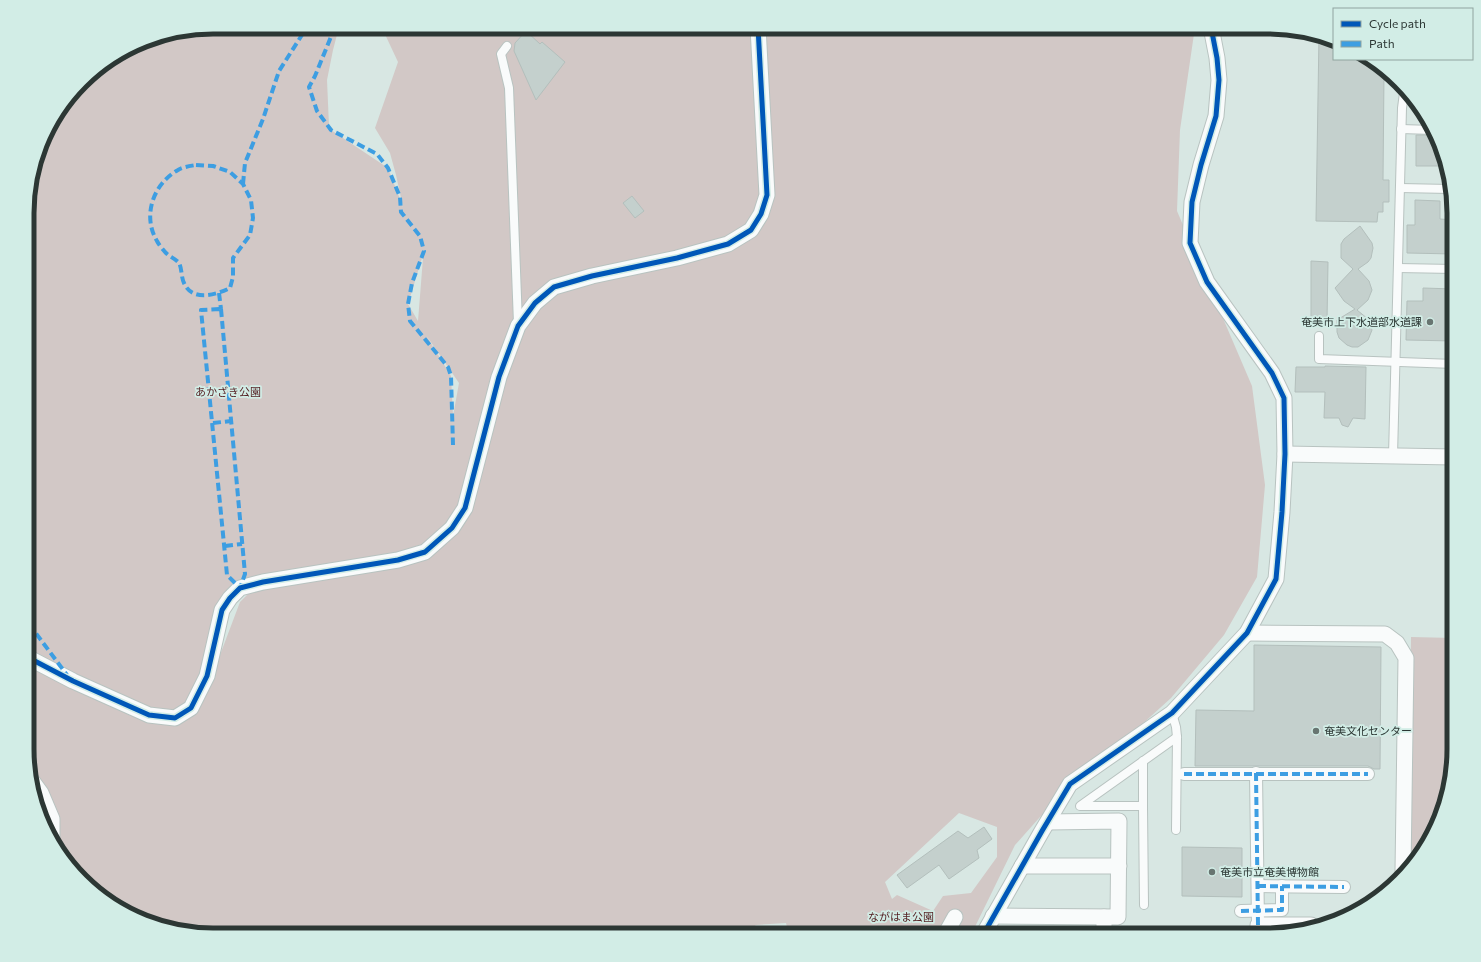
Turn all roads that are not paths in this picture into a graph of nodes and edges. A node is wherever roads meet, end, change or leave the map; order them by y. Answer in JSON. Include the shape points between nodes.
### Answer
{"nodes":[{"id":1,"x":758,"y":34,"type":"edge"},
{"id":2,"x":1212,"y":34,"type":"edge"},
{"id":3,"x":507,"y":46,"type":"dead end"},
{"id":4,"x":1404,"y":96,"type":"edge"},
{"id":5,"x":1401,"y":130,"type":"junction"},
{"id":6,"x":1427,"y":130,"type":"edge"},
{"id":7,"x":1400,"y":188,"type":"junction"},
{"id":8,"x":1445,"y":189,"type":"edge"},
{"id":9,"x":1398,"y":268,"type":"junction"},
{"id":10,"x":1447,"y":269,"type":"edge"},
{"id":11,"x":518,"y":326,"type":"junction"},
{"id":12,"x":1319,"y":336,"type":"dead end"},
{"id":13,"x":1394,"y":361,"type":"junction"},
{"id":14,"x":1447,"y":364,"type":"edge"},
{"id":15,"x":1285,"y":454,"type":"junction"},
{"id":16,"x":1393,"y":456,"type":"junction"},
{"id":17,"x":1447,"y":457,"type":"edge"},
{"id":18,"x":1247,"y":634,"type":"junction"},
{"id":19,"x":34,"y":660,"type":"edge"},
{"id":20,"x":1172,"y":714,"type":"junction"},
{"id":21,"x":1177,"y":737,"type":"junction"},
{"id":22,"x":1143,"y":761,"type":"junction"},
{"id":23,"x":1256,"y":773,"type":"junction"},
{"id":24,"x":1184,"y":774,"type":"dead end"},
{"id":25,"x":1368,"y":774,"type":"dead end"},
{"id":26,"x":39,"y":790,"type":"edge"},
{"id":27,"x":1144,"y":806,"type":"junction"},
{"id":28,"x":1048,"y":822,"type":"junction"},
{"id":29,"x":52,"y":828,"type":"edge"},
{"id":30,"x":1176,"y":830,"type":"dead end"},
{"id":31,"x":1022,"y":866,"type":"junction"},
{"id":32,"x":1118,"y":866,"type":"junction"},
{"id":33,"x":1403,"y":867,"type":"edge"},
{"id":34,"x":1258,"y":886,"type":"junction"},
{"id":35,"x":1282,"y":886,"type":"junction"},
{"id":36,"x":1344,"y":887,"type":"dead end"},
{"id":37,"x":1144,"y":906,"type":"dead end"},
{"id":38,"x":1258,"y":910,"type":"junction"},
{"id":39,"x":1241,"y":911,"type":"dead end"},
{"id":40,"x":993,"y":916,"type":"junction"},
{"id":41,"x":955,"y":917,"type":"dead end"},
{"id":42,"x":1104,"y":918,"type":"junction"},
{"id":43,"x":949,"y":928,"type":"edge"},
{"id":44,"x":987,"y":928,"type":"edge"},
{"id":45,"x":1104,"y":928,"type":"edge"},
{"id":46,"x":1258,"y":928,"type":"edge"}],
"edges":[{"from":1,"to":11,"type":"street","via":[[767,195],[761,214],[751,230],[728,244],[554,287],[535,303]]},
{"from":2,"to":15,"type":"street","via":[[1219,80],[1216,116],[1192,202],[1190,243],[1207,282],[1272,374],[1284,398]]},
{"from":3,"to":11,"type":"lane","via":[[501,54],[509,88]]},
{"from":4,"to":5,"type":"lane"},
{"from":5,"to":6,"type":"lane"},
{"from":5,"to":7,"type":"lane"},
{"from":7,"to":8,"type":"lane"},
{"from":7,"to":9,"type":"lane"},
{"from":9,"to":10,"type":"lane"},
{"from":9,"to":13,"type":"lane"},
{"from":11,"to":19,"type":"street","via":[[499,377],[465,508],[452,528],[425,552],[398,560],[240,588],[222,610],[207,676],[191,708],[175,718],[149,714]]},
{"from":12,"to":13,"type":"lane","via":[[1319,359]]},
{"from":13,"to":14,"type":"lane"},
{"from":13,"to":16,"type":"lane"},
{"from":15,"to":16,"type":"street"},
{"from":15,"to":18,"type":"street","via":[[1276,579]]},
{"from":16,"to":17,"type":"street"},
{"from":18,"to":20,"type":"street"},
{"from":18,"to":33,"type":"street","via":[[1385,634],[1397,643],[1406,658]]},
{"from":20,"to":21,"type":"lane"},
{"from":20,"to":28,"type":"street","via":[[1070,784]]},
{"from":21,"to":22,"type":"lane"},
{"from":21,"to":30,"type":"lane"},
{"from":22,"to":27,"type":"lane"},
{"from":22,"to":27,"type":"lane","via":[[1080,806]]},
{"from":23,"to":24,"type":"street"},
{"from":23,"to":25,"type":"street"},
{"from":23,"to":34,"type":"street"},
{"from":26,"to":29,"type":"street","via":[[52,819]]},
{"from":27,"to":37,"type":"lane"},
{"from":28,"to":31,"type":"street"},
{"from":28,"to":32,"type":"street","via":[[1119,822]]},
{"from":31,"to":32,"type":"street"},
{"from":31,"to":40,"type":"street"},
{"from":32,"to":42,"type":"street","via":[[1118,918]]},
{"from":34,"to":35,"type":"street"},
{"from":34,"to":38,"type":"street"},
{"from":35,"to":36,"type":"street"},
{"from":35,"to":38,"type":"street","via":[[1282,910]]},
{"from":38,"to":39,"type":"street"},
{"from":38,"to":46,"type":"street"},
{"from":40,"to":42,"type":"street"},
{"from":40,"to":44,"type":"street"},
{"from":41,"to":43,"type":"street"},
{"from":42,"to":45,"type":"street"}]}
